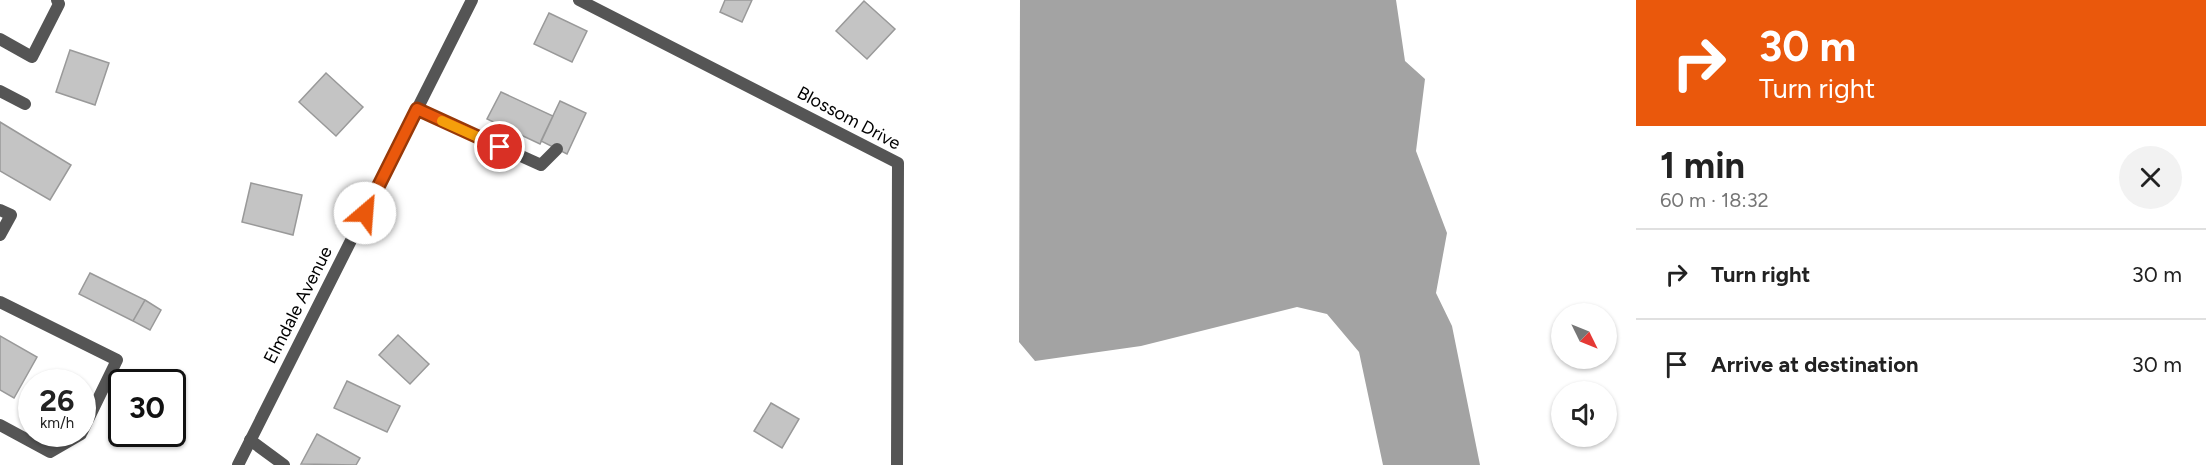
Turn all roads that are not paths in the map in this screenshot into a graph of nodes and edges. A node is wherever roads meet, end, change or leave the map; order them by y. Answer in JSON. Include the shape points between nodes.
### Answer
{"nodes":[{"id":1,"x":57,"y":0,"type":"edge"},
{"id":2,"x":472,"y":0,"type":"edge"},
{"id":3,"x":579,"y":0,"type":"edge"},
{"id":4,"x":0,"y":39,"type":"edge"},
{"id":5,"x":0,"y":91,"type":"edge"},
{"id":6,"x":25,"y":104,"type":"dead end"},
{"id":7,"x":417,"y":109,"type":"junction"},
{"id":8,"x":556,"y":148,"type":"dead end"},
{"id":9,"x":0,"y":210,"type":"edge"},
{"id":10,"x":0,"y":235,"type":"edge"},
{"id":11,"x":0,"y":302,"type":"edge"},
{"id":12,"x":96,"y":404,"type":"edge"},
{"id":13,"x":0,"y":425,"type":"edge"},
{"id":14,"x":18,"y":435,"type":"edge"},
{"id":15,"x":250,"y":440,"type":"junction"},
{"id":16,"x":41,"y":447,"type":"edge"},
{"id":17,"x":58,"y":447,"type":"edge"},
{"id":18,"x":238,"y":465,"type":"edge"},
{"id":19,"x":284,"y":465,"type":"edge"},
{"id":20,"x":897,"y":465,"type":"edge"}],
"edges":[{"from":1,"to":4,"type":"street","via":[[32,57]]},
{"from":2,"to":7,"type":"street","name":"Elmdale Avenue"},
{"from":3,"to":20,"type":"street","name":"Blossom Drive","via":[[898,163]]},
{"from":5,"to":6,"type":"street"},
{"from":7,"to":8,"type":"street","via":[[541,165]]},
{"from":7,"to":15,"type":"street","name":"Elmdale Avenue"},
{"from":9,"to":10,"type":"street","via":[[10,215]]},
{"from":11,"to":12,"type":"street","via":[[117,360]]},
{"from":13,"to":14,"type":"street"},
{"from":15,"to":18,"type":"street","name":"Elmdale Avenue"},
{"from":15,"to":19,"type":"street"},
{"from":16,"to":17,"type":"street","via":[[50,452]]}]}
